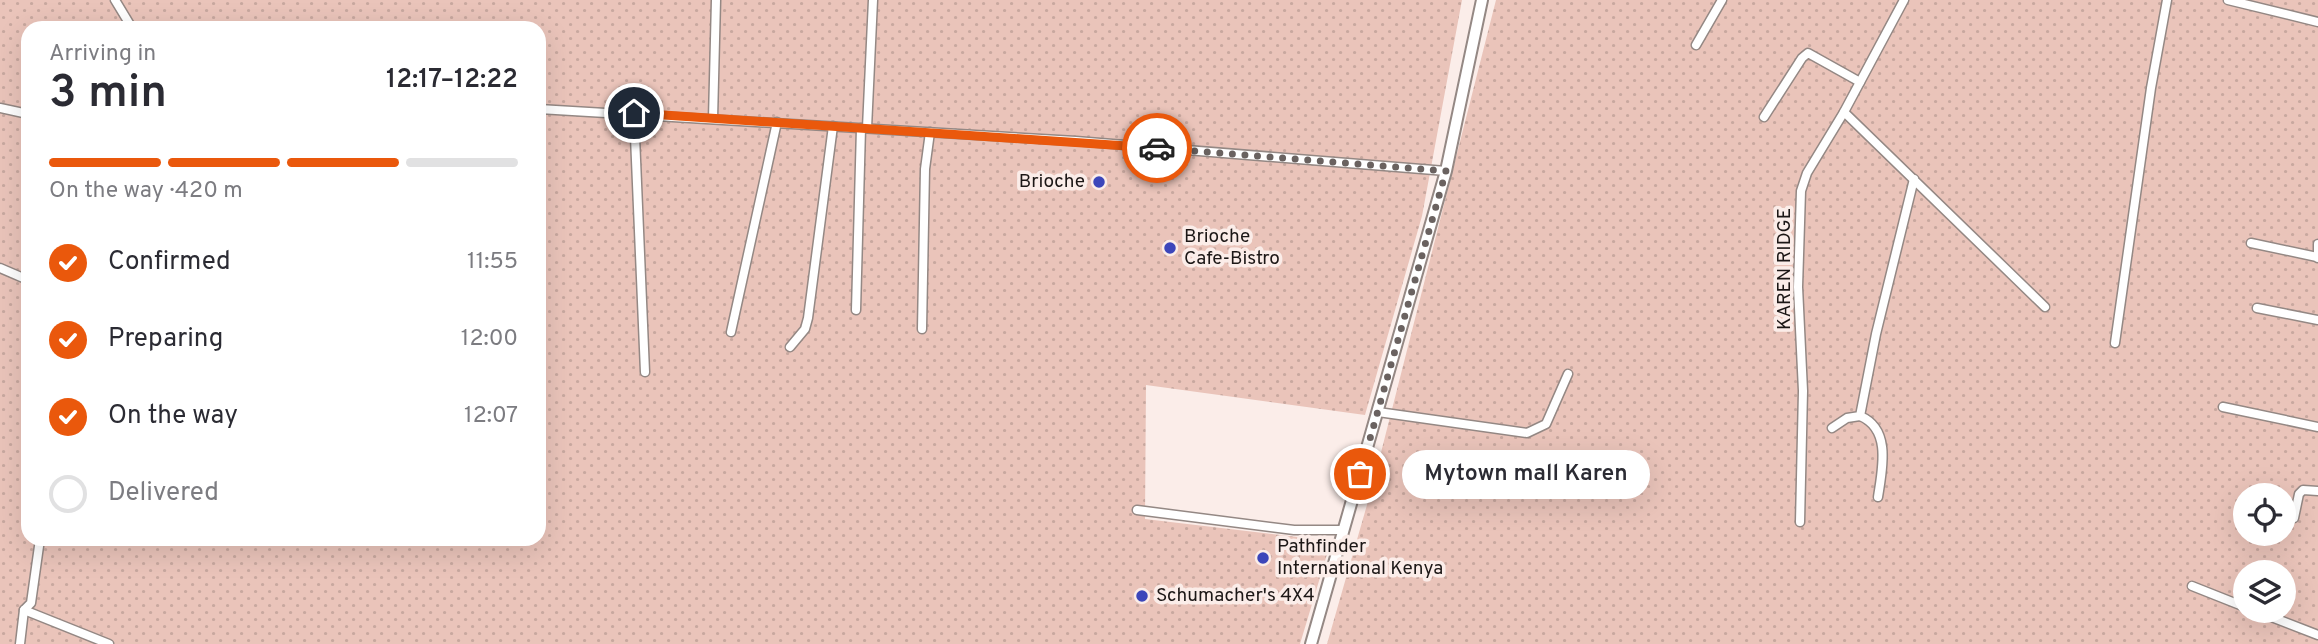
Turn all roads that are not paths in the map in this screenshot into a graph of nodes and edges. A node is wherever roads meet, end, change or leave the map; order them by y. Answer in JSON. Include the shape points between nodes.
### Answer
{"nodes":[{"id":1,"x":115,"y":0,"type":"edge"},
{"id":2,"x":716,"y":0,"type":"edge"},
{"id":3,"x":873,"y":0,"type":"edge"},
{"id":4,"x":1482,"y":0,"type":"edge"},
{"id":5,"x":1722,"y":0,"type":"edge"},
{"id":6,"x":1904,"y":0,"type":"edge"},
{"id":7,"x":2167,"y":0,"type":"edge"},
{"id":8,"x":2228,"y":0,"type":"edge"},
{"id":9,"x":128,"y":21,"type":"edge"},
{"id":10,"x":2318,"y":22,"type":"edge"},
{"id":11,"x":1696,"y":45,"type":"dead end"},
{"id":12,"x":1860,"y":82,"type":"junction"},
{"id":13,"x":0,"y":108,"type":"edge"},
{"id":14,"x":546,"y":109,"type":"edge"},
{"id":15,"x":21,"y":112,"type":"edge"},
{"id":16,"x":1844,"y":112,"type":"junction"},
{"id":17,"x":634,"y":113,"type":"junction"},
{"id":18,"x":1764,"y":117,"type":"dead end"},
{"id":19,"x":713,"y":119,"type":"junction"},
{"id":20,"x":776,"y":122,"type":"junction"},
{"id":21,"x":833,"y":126,"type":"junction"},
{"id":22,"x":864,"y":128,"type":"junction"},
{"id":23,"x":930,"y":132,"type":"junction"},
{"id":24,"x":1446,"y":171,"type":"junction"},
{"id":25,"x":1914,"y":180,"type":"junction"},
{"id":26,"x":2251,"y":243,"type":"dead end"},
{"id":27,"x":2318,"y":243,"type":"edge"},
{"id":28,"x":2318,"y":257,"type":"edge"},
{"id":29,"x":0,"y":268,"type":"edge"},
{"id":30,"x":21,"y":277,"type":"edge"},
{"id":31,"x":2045,"y":306,"type":"dead end"},
{"id":32,"x":2258,"y":308,"type":"dead end"},
{"id":33,"x":856,"y":310,"type":"dead end"},
{"id":34,"x":2318,"y":320,"type":"edge"},
{"id":35,"x":922,"y":329,"type":"dead end"},
{"id":36,"x":731,"y":332,"type":"dead end"},
{"id":37,"x":2115,"y":342,"type":"dead end"},
{"id":38,"x":790,"y":347,"type":"dead end"},
{"id":39,"x":645,"y":372,"type":"dead end"},
{"id":40,"x":1568,"y":374,"type":"dead end"},
{"id":41,"x":2223,"y":407,"type":"dead end"},
{"id":42,"x":1378,"y":412,"type":"junction"},
{"id":43,"x":1860,"y":416,"type":"junction"},
{"id":44,"x":2318,"y":427,"type":"edge"},
{"id":45,"x":1832,"y":428,"type":"dead end"},
{"id":46,"x":2318,"y":491,"type":"edge"},
{"id":47,"x":1878,"y":497,"type":"dead end"},
{"id":48,"x":1138,"y":510,"type":"dead end"},
{"id":49,"x":2296,"y":510,"type":"edge"},
{"id":50,"x":1800,"y":522,"type":"dead end"},
{"id":51,"x":1344,"y":530,"type":"junction"},
{"id":52,"x":39,"y":546,"type":"edge"},
{"id":53,"x":2192,"y":586,"type":"dead end"},
{"id":54,"x":2233,"y":602,"type":"edge"},
{"id":55,"x":24,"y":610,"type":"junction"},
{"id":56,"x":2287,"y":623,"type":"edge"},
{"id":57,"x":2318,"y":635,"type":"edge"},
{"id":58,"x":20,"y":644,"type":"edge"},
{"id":59,"x":109,"y":644,"type":"edge"},
{"id":60,"x":1311,"y":644,"type":"edge"}],
"edges":[{"from":1,"to":9,"type":"street"},
{"from":2,"to":19,"type":"street"},
{"from":3,"to":22,"type":"street"},
{"from":4,"to":24,"type":"main road"},
{"from":5,"to":11,"type":"street"},
{"from":6,"to":12,"type":"street","name":"KAREN RIDGE"},
{"from":7,"to":37,"type":"street"},
{"from":8,"to":10,"type":"street"},
{"from":12,"to":16,"type":"street","name":"KAREN RIDGE"},
{"from":12,"to":18,"type":"street","via":[[1808,53]]},
{"from":13,"to":15,"type":"street"},
{"from":14,"to":17,"type":"street"},
{"from":16,"to":25,"type":"street"},
{"from":16,"to":50,"type":"street","name":"KAREN RIDGE","via":[[1801,191]]},
{"from":17,"to":19,"type":"street"},
{"from":17,"to":39,"type":"street"},
{"from":19,"to":20,"type":"street"},
{"from":20,"to":21,"type":"street"},
{"from":20,"to":36,"type":"street"},
{"from":21,"to":22,"type":"street"},
{"from":21,"to":38,"type":"street","via":[[808,318]]},
{"from":22,"to":23,"type":"street"},
{"from":22,"to":33,"type":"street"},
{"from":23,"to":24,"type":"street"},
{"from":23,"to":35,"type":"street"},
{"from":24,"to":42,"type":"main road"},
{"from":25,"to":31,"type":"street"},
{"from":25,"to":43,"type":"street"},
{"from":26,"to":28,"type":"street"},
{"from":27,"to":28,"type":"street"},
{"from":29,"to":30,"type":"street"},
{"from":32,"to":34,"type":"street"},
{"from":40,"to":42,"type":"street","via":[[1546,424],[1527,433]]},
{"from":41,"to":44,"type":"street"},
{"from":42,"to":51,"type":"main road"},
{"from":43,"to":45,"type":"street"},
{"from":43,"to":47,"type":"street","via":[[1872,424],[1881,440]]},
{"from":46,"to":49,"type":"street","via":[[2303,490]]},
{"from":48,"to":51,"type":"street","via":[[1294,530]]},
{"from":51,"to":60,"type":"main road"},
{"from":52,"to":55,"type":"street","via":[[31,603]]},
{"from":53,"to":54,"type":"street"},
{"from":55,"to":58,"type":"street"},
{"from":55,"to":59,"type":"street"},
{"from":56,"to":57,"type":"street"}]}
